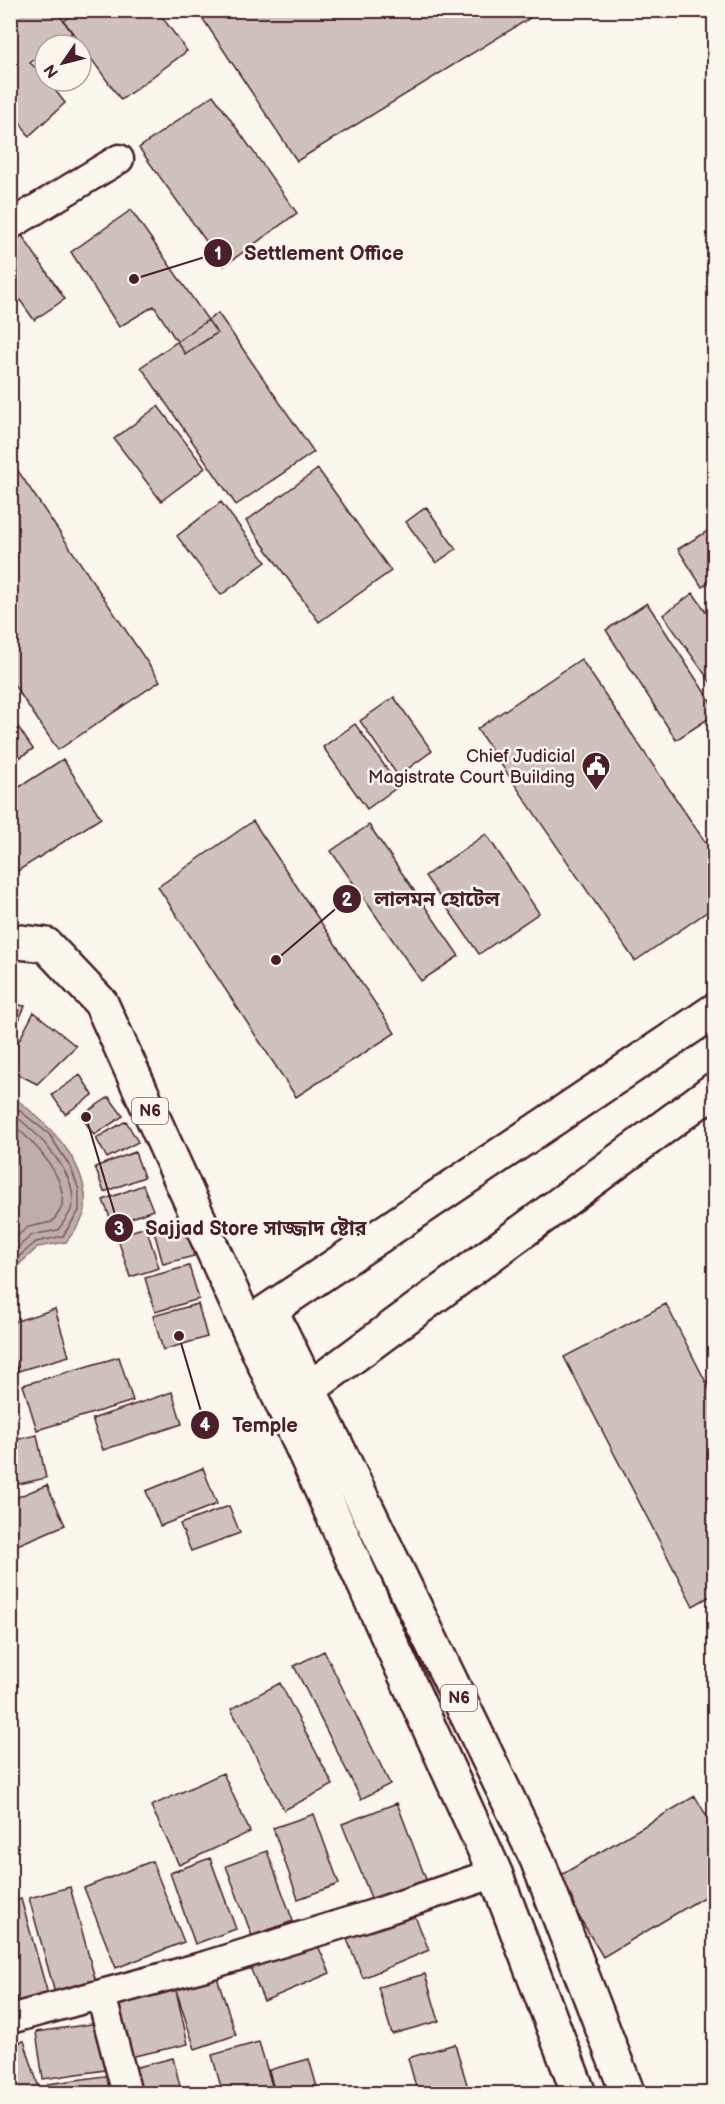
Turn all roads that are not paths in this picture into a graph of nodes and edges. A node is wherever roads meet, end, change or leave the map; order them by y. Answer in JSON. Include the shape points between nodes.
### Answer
{"nodes":[{"id":1,"x":119,"y":159,"type":"dead end"},
{"id":2,"x":10,"y":225,"type":"edge"},
{"id":3,"x":10,"y":941,"type":"edge"},
{"id":4,"x":714,"y":1011,"type":"edge"},
{"id":5,"x":714,"y":1090,"type":"edge"},
{"id":6,"x":259,"y":1318,"type":"junction"},
{"id":7,"x":296,"y":1399,"type":"junction"},
{"id":8,"x":495,"y":1873,"type":"junction"},
{"id":9,"x":101,"y":1995,"type":"junction"},
{"id":10,"x":10,"y":2019,"type":"edge"},
{"id":11,"x":127,"y":2094,"type":"edge"},
{"id":12,"x":579,"y":2094,"type":"edge"},
{"id":13,"x":628,"y":2094,"type":"edge"}],
"edges":[{"from":1,"to":2,"type":"street"},
{"from":3,"to":6,"type":"main road","number":"N6","via":[[46,945],[101,1003]]},
{"from":4,"to":6,"type":"main road"},
{"from":5,"to":7,"type":"main road"},
{"from":6,"to":7,"type":"main road","number":"N6"},
{"from":7,"to":8,"type":"main road","number":"N6"},
{"from":7,"to":13,"type":"main road","number":"N6","via":[[537,1859]]},
{"from":8,"to":9,"type":"street","via":[[374,1914]]},
{"from":8,"to":12,"type":"main road","number":"N6"},
{"from":9,"to":10,"type":"street"},
{"from":9,"to":11,"type":"street"}]}
